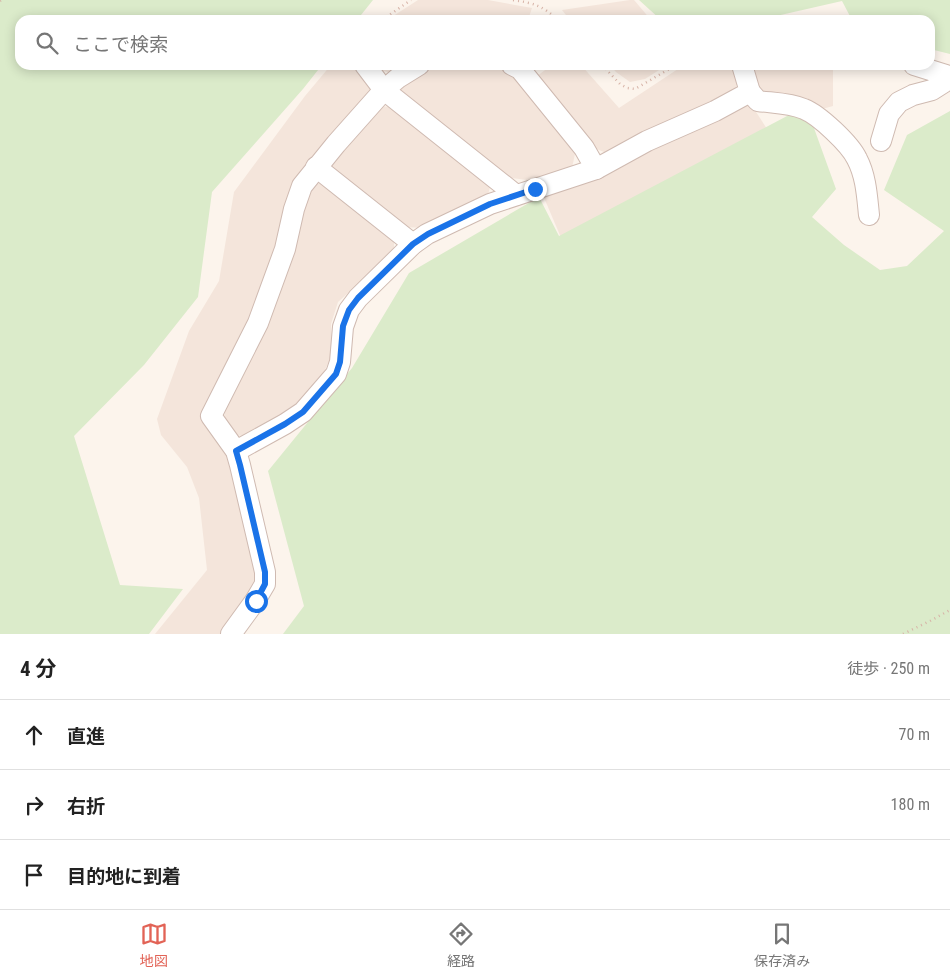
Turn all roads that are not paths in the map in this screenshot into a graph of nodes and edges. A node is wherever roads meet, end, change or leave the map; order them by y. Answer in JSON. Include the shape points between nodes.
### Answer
{"nodes":[{"id":1,"x":368,"y":70,"type":"edge"},
{"id":2,"x":411,"y":70,"type":"edge"},
{"id":3,"x":521,"y":70,"type":"edge"},
{"id":4,"x":743,"y":70,"type":"edge"},
{"id":5,"x":930,"y":70,"type":"edge"},
{"id":6,"x":384,"y":90,"type":"junction"},
{"id":7,"x":750,"y":92,"type":"junction"},
{"id":8,"x":881,"y":141,"type":"dead end"},
{"id":9,"x":316,"y":168,"type":"junction"},
{"id":10,"x":596,"y":169,"type":"junction"},
{"id":11,"x":516,"y":195,"type":"junction"},
{"id":12,"x":869,"y":215,"type":"dead end"},
{"id":13,"x":413,"y":244,"type":"junction"},
{"id":14,"x":236,"y":451,"type":"junction"},
{"id":15,"x":232,"y":634,"type":"edge"}],
"edges":[{"from":1,"to":6,"type":"street"},
{"from":2,"to":6,"type":"street"},
{"from":3,"to":10,"type":"street","via":[[584,148]]},
{"from":4,"to":7,"type":"street"},
{"from":5,"to":8,"type":"street","via":[[946,75],[943,83],[899,102],[889,114]]},
{"from":6,"to":9,"type":"street"},
{"from":6,"to":11,"type":"street"},
{"from":7,"to":10,"type":"street"},
{"from":7,"to":12,"type":"street","via":[[758,101],[805,110],[836,133],[857,157]]},
{"from":9,"to":13,"type":"street"},
{"from":9,"to":14,"type":"street","via":[[302,186],[285,249],[258,323],[211,416]]},
{"from":10,"to":11,"type":"street"},
{"from":11,"to":13,"type":"street","via":[[490,204]]},
{"from":13,"to":14,"type":"street","via":[[349,310],[343,326],[336,374],[303,412]]},
{"from":14,"to":15,"type":"street","via":[[265,572],[265,584]]}]}
